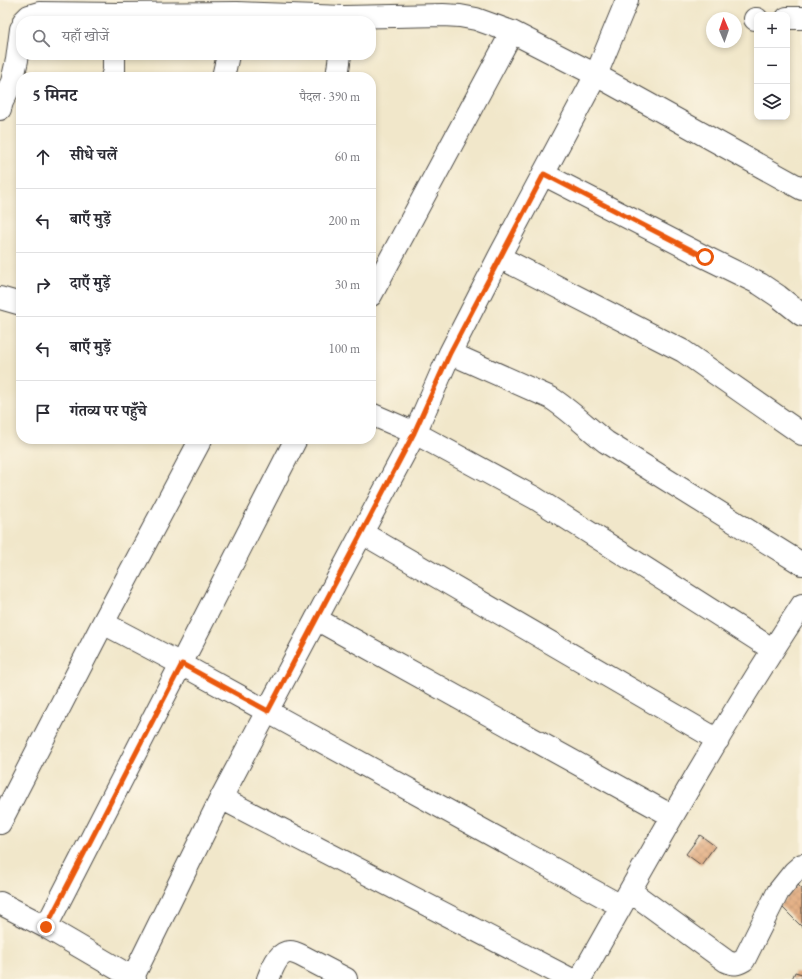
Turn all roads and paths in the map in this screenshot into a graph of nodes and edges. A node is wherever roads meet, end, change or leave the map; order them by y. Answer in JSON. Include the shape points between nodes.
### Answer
{"nodes":[{"id":1,"x":627,"y":0,"type":"edge"},
{"id":2,"x":236,"y":11,"type":"edge"},
{"id":3,"x":29,"y":16,"type":"edge"},
{"id":4,"x":90,"y":16,"type":"edge"},
{"id":5,"x":150,"y":16,"type":"edge"},
{"id":6,"x":304,"y":16,"type":"edge"},
{"id":7,"x":376,"y":18,"type":"edge"},
{"id":8,"x":790,"y":18,"type":"edge"},
{"id":9,"x":802,"y":18,"type":"edge"},
{"id":10,"x":512,"y":32,"type":"junction"},
{"id":11,"x":17,"y":60,"type":"edge"},
{"id":12,"x":114,"y":60,"type":"edge"},
{"id":13,"x":227,"y":60,"type":"edge"},
{"id":14,"x":339,"y":60,"type":"edge"},
{"id":15,"x":114,"y":72,"type":"edge"},
{"id":16,"x":224,"y":72,"type":"edge"},
{"id":17,"x":338,"y":72,"type":"edge"},
{"id":18,"x":596,"y":75,"type":"junction"},
{"id":19,"x":0,"y":109,"type":"edge"},
{"id":20,"x":544,"y":174,"type":"junction"},
{"id":21,"x":802,"y":189,"type":"edge"},
{"id":22,"x":500,"y":257,"type":"junction"},
{"id":23,"x":376,"y":287,"type":"edge"},
{"id":24,"x":0,"y":298,"type":"edge"},
{"id":25,"x":16,"y":303,"type":"edge"},
{"id":26,"x":802,"y":315,"type":"edge"},
{"id":27,"x":450,"y":353,"type":"junction"},
{"id":28,"x":376,"y":416,"type":"edge"},
{"id":29,"x":414,"y":433,"type":"junction"},
{"id":30,"x":802,"y":434,"type":"edge"},
{"id":31,"x":198,"y":444,"type":"edge"},
{"id":32,"x":293,"y":444,"type":"edge"},
{"id":33,"x":362,"y":533,"type":"junction"},
{"id":34,"x":802,"y":564,"type":"edge"},
{"id":35,"x":802,"y":605,"type":"edge"},
{"id":36,"x":316,"y":619,"type":"junction"},
{"id":37,"x":103,"y":623,"type":"junction"},
{"id":38,"x":772,"y":649,"type":"junction"},
{"id":39,"x":182,"y":664,"type":"junction"},
{"id":40,"x":268,"y":711,"type":"junction"},
{"id":41,"x":718,"y":740,"type":"junction"},
{"id":42,"x":221,"y":798,"type":"junction"},
{"id":43,"x":672,"y":816,"type":"junction"},
{"id":44,"x":0,"y":823,"type":"edge"},
{"id":45,"x":802,"y":865,"type":"edge"},
{"id":46,"x":626,"y":898,"type":"junction"},
{"id":47,"x":0,"y":904,"type":"edge"},
{"id":48,"x":46,"y":927,"type":"junction"},
{"id":49,"x":134,"y":979,"type":"edge"},
{"id":50,"x":268,"y":979,"type":"edge"},
{"id":51,"x":346,"y":979,"type":"edge"},
{"id":52,"x":570,"y":979,"type":"edge"},
{"id":53,"x":580,"y":979,"type":"edge"}],
"edges":[{"from":1,"to":18,"type":"street"},
{"from":2,"to":5,"type":"street"},
{"from":2,"to":6,"type":"street"},
{"from":3,"to":4,"type":"street","via":[[39,12]]},
{"from":7,"to":10,"type":"street","via":[[460,16]]},
{"from":8,"to":9,"type":"street"},
{"from":10,"to":18,"type":"street"},
{"from":10,"to":23,"type":"street"},
{"from":11,"to":19,"type":"street","via":[[12,82]]},
{"from":12,"to":15,"type":"street"},
{"from":13,"to":16,"type":"street"},
{"from":14,"to":17,"type":"street"},
{"from":18,"to":20,"type":"street"},
{"from":18,"to":21,"type":"street"},
{"from":20,"to":22,"type":"street"},
{"from":20,"to":26,"type":"street","via":[[760,284]]},
{"from":22,"to":27,"type":"street"},
{"from":22,"to":30,"type":"street","via":[[683,351]]},
{"from":24,"to":25,"type":"street"},
{"from":27,"to":29,"type":"street"},
{"from":27,"to":34,"type":"street","via":[[551,398],[606,442]]},
{"from":28,"to":29,"type":"street"},
{"from":29,"to":33,"type":"street"},
{"from":29,"to":38,"type":"street","via":[[535,498]]},
{"from":31,"to":37,"type":"street"},
{"from":32,"to":39,"type":"street"},
{"from":33,"to":36,"type":"street"},
{"from":33,"to":41,"type":"street"},
{"from":35,"to":38,"type":"street"},
{"from":36,"to":40,"type":"street"},
{"from":36,"to":43,"type":"street"},
{"from":37,"to":39,"type":"street"},
{"from":37,"to":44,"type":"street"},
{"from":38,"to":41,"type":"street"},
{"from":39,"to":40,"type":"street"},
{"from":39,"to":48,"type":"street"},
{"from":40,"to":42,"type":"street"},
{"from":40,"to":46,"type":"street"},
{"from":41,"to":43,"type":"street"},
{"from":42,"to":49,"type":"street"},
{"from":42,"to":52,"type":"street"},
{"from":43,"to":46,"type":"street"},
{"from":45,"to":46,"type":"street","via":[[778,892],[744,960],[736,964],[726,961]]},
{"from":46,"to":53,"type":"street"},
{"from":47,"to":48,"type":"street"},
{"from":48,"to":49,"type":"street"},
{"from":50,"to":51,"type":"street","via":[[278,957],[289,952]]}]}
